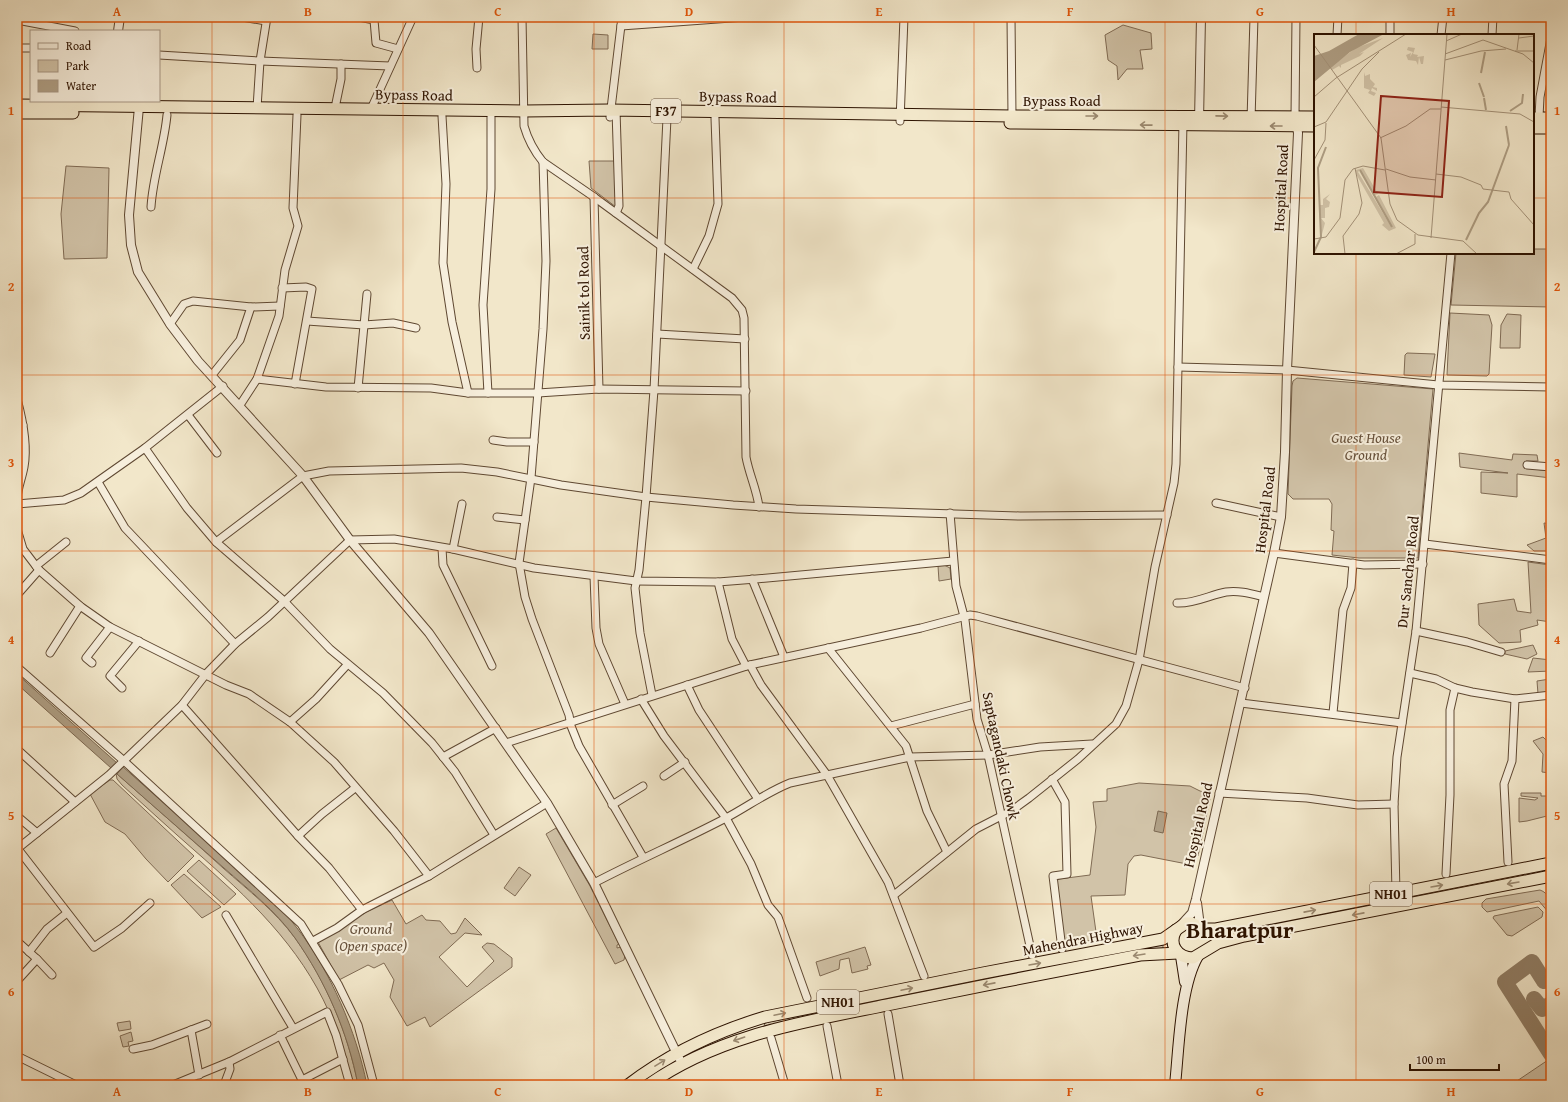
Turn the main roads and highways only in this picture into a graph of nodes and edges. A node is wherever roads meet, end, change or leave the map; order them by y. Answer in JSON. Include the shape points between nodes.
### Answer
{"nodes":[{"id":1,"x":17,"y":104,"type":"edge"},
{"id":2,"x":107,"y":107,"type":"edge"},
{"id":3,"x":139,"y":111,"type":"junction"},
{"id":4,"x":17,"y":113,"type":"edge"},
{"id":5,"x":524,"y":114,"type":"junction"},
{"id":6,"x":613,"y":114,"type":"junction"},
{"id":7,"x":791,"y":116,"type":"junction"},
{"id":8,"x":900,"y":117,"type":"junction"},
{"id":9,"x":1314,"y":117,"type":"edge"},
{"id":10,"x":1536,"y":118,"type":"edge"},
{"id":11,"x":1551,"y":118,"type":"edge"},
{"id":12,"x":1183,"y":120,"type":"junction"},
{"id":13,"x":1296,"y":122,"type":"junction"},
{"id":14,"x":1314,"y":126,"type":"edge"},
{"id":15,"x":1534,"y":128,"type":"edge"},
{"id":16,"x":1551,"y":128,"type":"edge"},
{"id":17,"x":1551,"y":863,"type":"edge"},
{"id":18,"x":1551,"y":876,"type":"edge"},
{"id":19,"x":1179,"y":927,"type":"junction"},
{"id":20,"x":1201,"y":927,"type":"junction"},
{"id":21,"x":1179,"y":955,"type":"junction"},
{"id":22,"x":1200,"y":955,"type":"junction"},
{"id":23,"x":1186,"y":990,"type":"junction"},
{"id":24,"x":628,"y":1085,"type":"edge"},
{"id":25,"x":648,"y":1085,"type":"edge"},
{"id":26,"x":1175,"y":1085,"type":"edge"}],
"edges":[{"from":1,"to":2,"type":"highway","name":"Bypass Road","number":"F37"},
{"from":2,"to":3,"type":"highway","name":"Bypass Road","number":"F37"},
{"from":2,"to":4,"type":"highway","name":"Bypass Road","number":"F37"},
{"from":3,"to":5,"type":"highway","name":"Bypass Road","number":"F37","via":[[335,108]]},
{"from":3,"to":5,"type":"highway","name":"Bypass Road","number":"F37","via":[[167,115],[491,117]]},
{"from":5,"to":6,"type":"highway","name":"Bypass Road","number":"F37"},
{"from":6,"to":7,"type":"highway","name":"Bypass Road","number":"F37"},
{"from":6,"to":7,"type":"highway","name":"Bypass Road","number":"F37","via":[[667,118]]},
{"from":7,"to":8,"type":"highway","name":"Bypass Road","number":"F37"},
{"from":12,"to":8,"type":"highway","name":"Bypass Road","number":"F37","one_way":true},
{"from":8,"to":12,"type":"highway","name":"Bypass Road","number":"F37","one_way":true,"via":[[1012,116]]},
{"from":9,"to":13,"type":"highway","name":"Bypass Road","number":"F37"},
{"from":10,"to":11,"type":"highway"},
{"from":12,"to":13,"type":"highway","name":"Bypass Road","number":"F37"},
{"from":13,"to":14,"type":"highway","name":"Bypass Road","number":"F37"},
{"from":15,"to":16,"type":"highway"},
{"from":20,"to":17,"type":"highway","number":"NH01","one_way":true,"via":[[1216,929]]},
{"from":18,"to":22,"type":"highway","number":"NH01","one_way":true,"via":[[1244,936],[1218,943]]},
{"from":19,"to":20,"type":"highway","number":"NH01","via":[[1192,923]]},
{"from":19,"to":21,"type":"highway","via":[[1172,939],[1174,949]]},
{"from":24,"to":19,"type":"highway","name":"Mahendra Highway","number":"NH01","one_way":true,"via":[[676,1053],[714,1035],[765,1017],[1163,939]]},
{"from":20,"to":22,"type":"highway","via":[[1207,944]]},
{"from":21,"to":22,"type":"highway","name":"Mahendra Highway","number":"NH01","via":[[1187,958]]},
{"from":21,"to":23,"type":"main road"},
{"from":21,"to":25,"type":"highway","name":"Mahendra Highway","number":"NH01","one_way":true,"via":[[1140,955],[824,1017],[738,1039],[682,1063]]},
{"from":22,"to":23,"type":"main road","via":[[1192,966]]},
{"from":23,"to":26,"type":"main road"}]}
